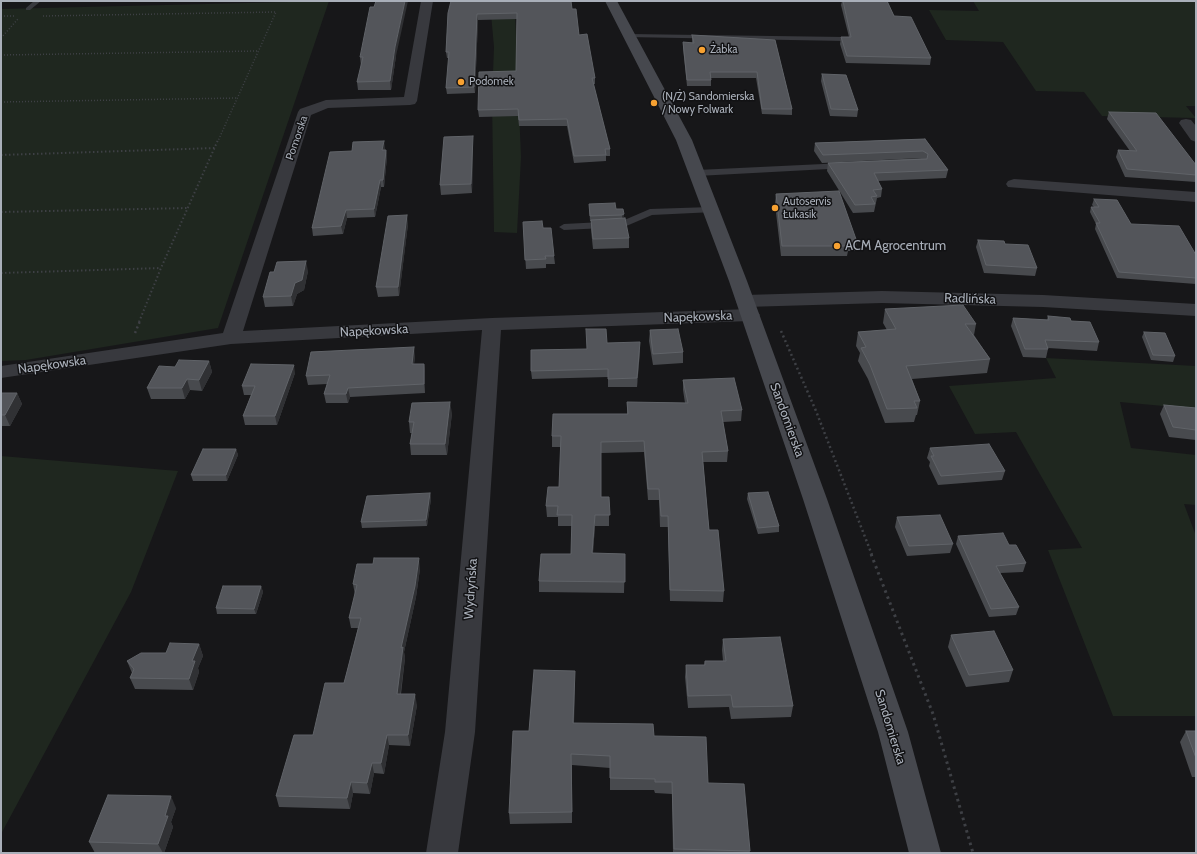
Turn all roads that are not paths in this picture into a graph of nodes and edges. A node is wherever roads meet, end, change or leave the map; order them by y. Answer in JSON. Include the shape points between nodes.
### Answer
{"nodes":[{"id":1,"x":38,"y":1,"type":"edge"},
{"id":2,"x":427,"y":1,"type":"edge"},
{"id":3,"x":611,"y":1,"type":"edge"},
{"id":4,"x":28,"y":9,"type":"road end"},
{"id":5,"x":629,"y":36,"type":"junction"},
{"id":6,"x":845,"y":39,"type":"edge"},
{"id":7,"x":1186,"y":123,"type":"dead end"},
{"id":8,"x":1196,"y":137,"type":"edge"},
{"id":9,"x":851,"y":166,"type":"edge"},
{"id":10,"x":697,"y":173,"type":"junction"},
{"id":11,"x":1014,"y":184,"type":"dead end"},
{"id":12,"x":1196,"y":197,"type":"edge"},
{"id":13,"x":711,"y":210,"type":"junction"},
{"id":14,"x":564,"y":227,"type":"dead end"},
{"id":15,"x":747,"y":308,"type":"junction"},
{"id":16,"x":1196,"y":310,"type":"edge"},
{"id":17,"x":492,"y":324,"type":"junction"},
{"id":18,"x":231,"y":338,"type":"junction"},
{"id":19,"x":1,"y":372,"type":"edge"},
{"id":20,"x":442,"y":853,"type":"edge"},
{"id":21,"x":925,"y":853,"type":"edge"}],
"edges":[{"from":1,"to":4,"type":"lane"},
{"from":2,"to":18,"type":"street","name":"Pomorska","via":[[410,101],[326,104],[305,112]]},
{"from":3,"to":5,"type":"street","name":"Sandomierska"},
{"from":5,"to":6,"type":"lane"},
{"from":5,"to":10,"type":"street","name":"Sandomierska","via":[[684,140]]},
{"from":7,"to":8,"type":"street"},
{"from":9,"to":10,"type":"lane"},
{"from":10,"to":13,"type":"street","name":"Sandomierska"},
{"from":11,"to":12,"type":"street"},
{"from":13,"to":14,"type":"lane","via":[[650,212],[624,224]]},
{"from":13,"to":15,"type":"street","name":"Sandomierska"},
{"from":15,"to":16,"type":"street","name":"Radlińska","via":[[882,297],[1043,301]]},
{"from":15,"to":17,"type":"street","name":"Napękowska"},
{"from":15,"to":21,"type":"street","name":"Sandomierska","via":[[815,499],[893,732]]},
{"from":17,"to":18,"type":"street","name":"Napękowska"},
{"from":17,"to":20,"type":"street","name":"Wydryńska","via":[[460,732]]},
{"from":18,"to":19,"type":"street","name":"Napękowska"}]}
